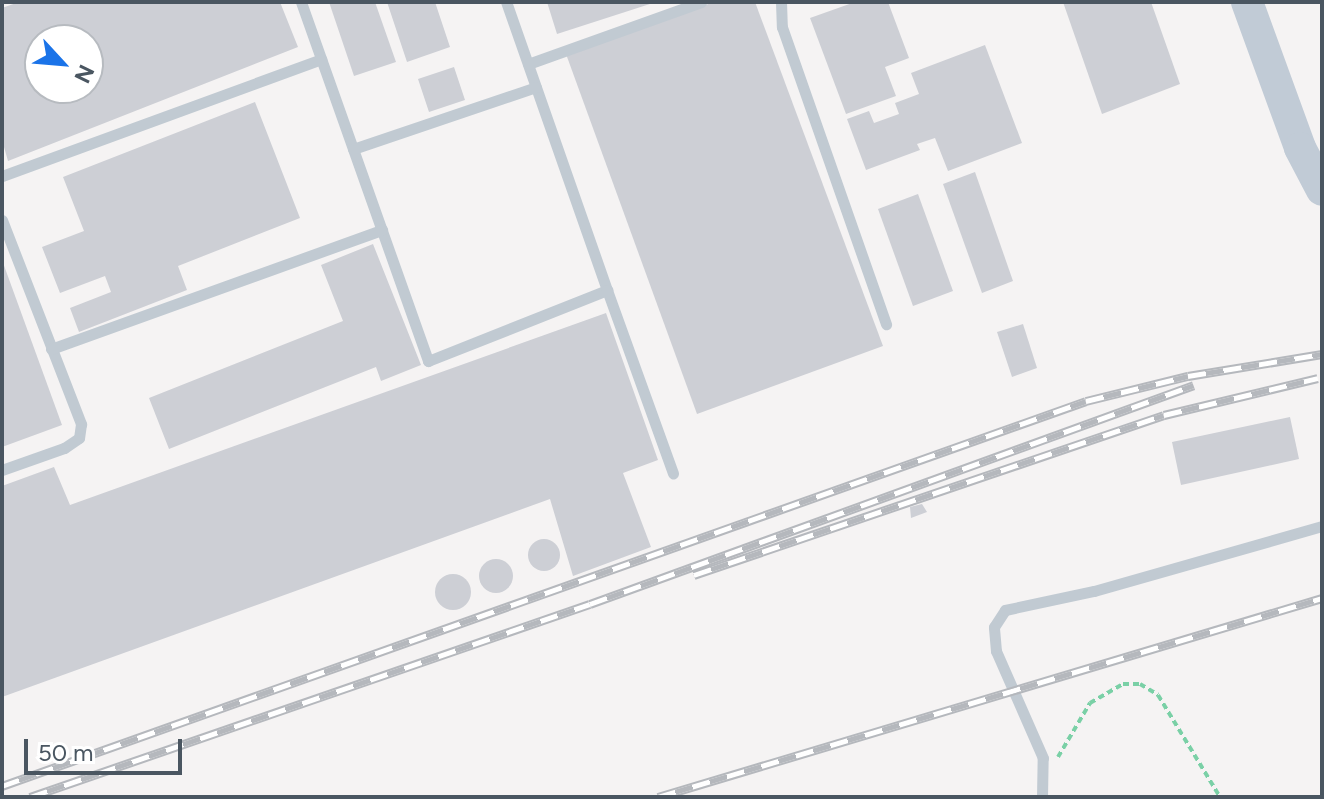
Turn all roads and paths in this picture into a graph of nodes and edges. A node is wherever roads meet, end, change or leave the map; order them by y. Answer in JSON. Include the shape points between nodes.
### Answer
{"nodes":[{"id":1,"x":301,"y":2,"type":"edge"},
{"id":2,"x":506,"y":2,"type":"edge"},
{"id":3,"x":701,"y":2,"type":"edge"},
{"id":4,"x":781,"y":2,"type":"edge"},
{"id":5,"x":1247,"y":2,"type":"edge"},
{"id":6,"x":321,"y":59,"type":"junction"},
{"id":7,"x":528,"y":64,"type":"junction"},
{"id":8,"x":536,"y":87,"type":"junction"},
{"id":9,"x":353,"y":149,"type":"junction"},
{"id":10,"x":2,"y":176,"type":"edge"},
{"id":11,"x":1322,"y":190,"type":"edge"},
{"id":12,"x":2,"y":220,"type":"edge"},
{"id":13,"x":382,"y":230,"type":"junction"},
{"id":14,"x":607,"y":290,"type":"junction"},
{"id":15,"x":886,"y":324,"type":"dead end"},
{"id":16,"x":51,"y":349,"type":"junction"},
{"id":17,"x":2,"y":470,"type":"edge"},
{"id":18,"x":673,"y":473,"type":"dead end"},
{"id":19,"x":1322,"y":526,"type":"edge"},
{"id":20,"x":1045,"y":780,"type":"junction"},
{"id":21,"x":1042,"y":797,"type":"edge"},
{"id":22,"x":1220,"y":797,"type":"edge"}],
"edges":[{"from":1,"to":6,"type":"lane"},
{"from":2,"to":7,"type":"lane"},
{"from":3,"to":7,"type":"lane"},
{"from":4,"to":15,"type":"lane","via":[[782,27]]},
{"from":5,"to":11,"type":"main road","via":[[1300,148]]},
{"from":6,"to":9,"type":"lane"},
{"from":6,"to":10,"type":"lane"},
{"from":7,"to":8,"type":"lane"},
{"from":8,"to":9,"type":"lane"},
{"from":8,"to":14,"type":"lane"},
{"from":9,"to":13,"type":"lane"},
{"from":12,"to":16,"type":"lane"},
{"from":13,"to":14,"type":"lane","via":[[428,361]]},
{"from":13,"to":16,"type":"lane"},
{"from":14,"to":18,"type":"lane"},
{"from":16,"to":17,"type":"lane","via":[[81,424],[79,438]]},
{"from":19,"to":20,"type":"lane","via":[[1094,591],[1005,610],[994,627],[996,651],[1039,745]]},
{"from":20,"to":21,"type":"lane"},
{"from":20,"to":22,"type":"path","via":[[1090,703],[1133,683],[1158,695]]}]}
